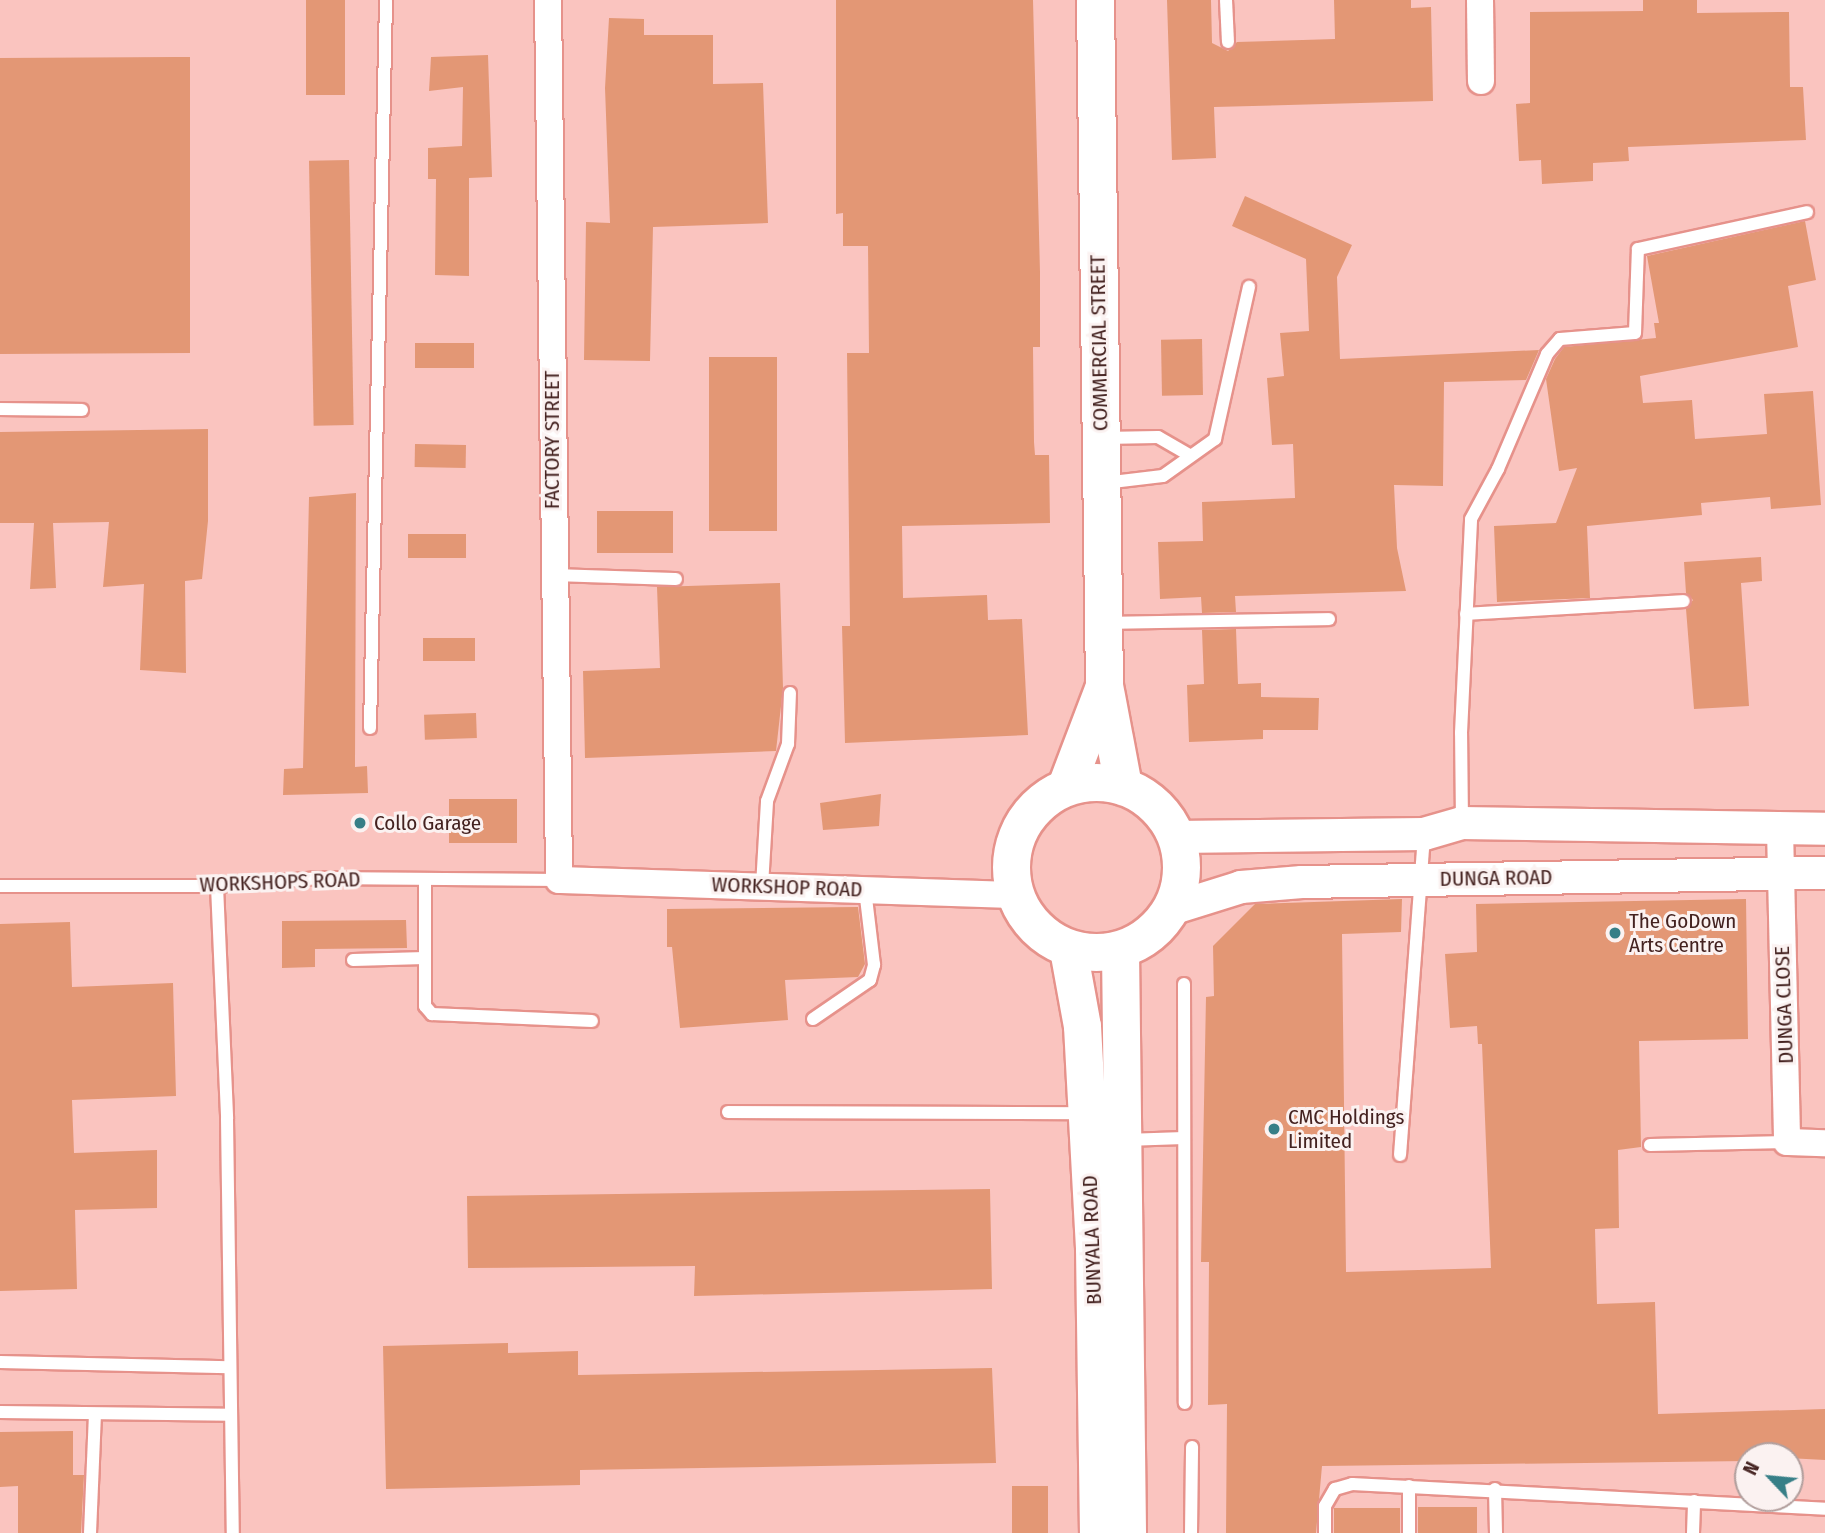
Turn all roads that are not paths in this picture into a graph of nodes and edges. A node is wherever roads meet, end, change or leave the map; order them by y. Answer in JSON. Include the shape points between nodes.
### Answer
{"nodes":[{"id":1,"x":386,"y":0,"type":"edge"},
{"id":2,"x":548,"y":0,"type":"edge"},
{"id":3,"x":1095,"y":0,"type":"edge"},
{"id":4,"x":1226,"y":0,"type":"edge"},
{"id":5,"x":1480,"y":0,"type":"edge"},
{"id":6,"x":1228,"y":42,"type":"dead end"},
{"id":7,"x":1481,"y":80,"type":"dead end"},
{"id":8,"x":1807,"y":212,"type":"dead end"},
{"id":9,"x":1249,"y":287,"type":"dead end"},
{"id":10,"x":0,"y":410,"type":"edge"},
{"id":11,"x":82,"y":410,"type":"dead end"},
{"id":12,"x":1101,"y":438,"type":"junction"},
{"id":13,"x":1189,"y":455,"type":"junction"},
{"id":14,"x":1101,"y":483,"type":"junction"},
{"id":15,"x":553,"y":575,"type":"junction"},
{"id":16,"x":676,"y":579,"type":"dead end"},
{"id":17,"x":1684,"y":601,"type":"dead end"},
{"id":18,"x":1466,"y":614,"type":"junction"},
{"id":19,"x":1329,"y":619,"type":"dead end"},
{"id":20,"x":1104,"y":623,"type":"junction"},
{"id":21,"x":1104,"y":685,"type":"junction"},
{"id":22,"x":790,"y":693,"type":"dead end"},
{"id":23,"x":370,"y":728,"type":"dead end"},
{"id":24,"x":1066,"y":786,"type":"junction"},
{"id":25,"x":1123,"y":786,"type":"junction"},
{"id":26,"x":1462,"y":823,"type":"junction"},
{"id":27,"x":1825,"y":829,"type":"edge"},
{"id":28,"x":1780,"y":830,"type":"junction"},
{"id":29,"x":1424,"y":834,"type":"junction"},
{"id":30,"x":1176,"y":837,"type":"junction"},
{"id":31,"x":1825,"y":873,"type":"edge"},
{"id":32,"x":1779,"y":874,"type":"junction"},
{"id":33,"x":1422,"y":878,"type":"junction"},
{"id":34,"x":425,"y":879,"type":"junction"},
{"id":35,"x":559,"y":880,"type":"junction"},
{"id":36,"x":0,"y":886,"type":"edge"},
{"id":37,"x":217,"y":886,"type":"junction"},
{"id":38,"x":762,"y":886,"type":"junction"},
{"id":39,"x":865,"y":890,"type":"junction"},
{"id":40,"x":1014,"y":895,"type":"junction"},
{"id":41,"x":1171,"y":909,"type":"junction"},
{"id":42,"x":1068,"y":949,"type":"junction"},
{"id":43,"x":1120,"y":950,"type":"junction"},
{"id":44,"x":425,"y":958,"type":"junction"},
{"id":45,"x":353,"y":960,"type":"dead end"},
{"id":46,"x":1184,"y":984,"type":"dead end"},
{"id":47,"x":813,"y":1019,"type":"dead end"},
{"id":48,"x":592,"y":1021,"type":"dead end"},
{"id":49,"x":728,"y":1112,"type":"dead end"},
{"id":50,"x":1087,"y":1113,"type":"junction"},
{"id":51,"x":1184,"y":1138,"type":"junction"},
{"id":52,"x":1121,"y":1140,"type":"junction"},
{"id":53,"x":1787,"y":1142,"type":"junction"},
{"id":54,"x":1825,"y":1143,"type":"edge"},
{"id":55,"x":1650,"y":1145,"type":"dead end"},
{"id":56,"x":1400,"y":1155,"type":"dead end"},
{"id":57,"x":0,"y":1362,"type":"edge"},
{"id":58,"x":229,"y":1367,"type":"junction"},
{"id":59,"x":1185,"y":1403,"type":"dead end"},
{"id":60,"x":0,"y":1412,"type":"edge"},
{"id":61,"x":95,"y":1414,"type":"junction"},
{"id":62,"x":230,"y":1415,"type":"junction"},
{"id":63,"x":1192,"y":1447,"type":"dead end"},
{"id":64,"x":1409,"y":1486,"type":"junction"},
{"id":65,"x":1495,"y":1489,"type":"junction"},
{"id":66,"x":1694,"y":1501,"type":"junction"},
{"id":67,"x":1825,"y":1509,"type":"edge"},
{"id":68,"x":90,"y":1533,"type":"edge"},
{"id":69,"x":233,"y":1533,"type":"edge"},
{"id":70,"x":1098,"y":1533,"type":"edge"},
{"id":71,"x":1127,"y":1533,"type":"edge"},
{"id":72,"x":1191,"y":1533,"type":"edge"},
{"id":73,"x":1325,"y":1533,"type":"edge"},
{"id":74,"x":1409,"y":1533,"type":"edge"},
{"id":75,"x":1496,"y":1533,"type":"edge"},
{"id":76,"x":1693,"y":1533,"type":"edge"}],
"edges":[{"from":1,"to":23,"type":"lane"},
{"from":2,"to":15,"type":"street","name":"FACTORY STREET"},
{"from":3,"to":12,"type":"main road","name":"COMMERCIAL STREET"},
{"from":4,"to":6,"type":"lane"},
{"from":5,"to":7,"type":"street"},
{"from":8,"to":18,"type":"lane","via":[[1638,250],[1635,333],[1560,339],[1547,354],[1498,469],[1471,519]]},
{"from":9,"to":13,"type":"lane","via":[[1220,428],[1206,447]]},
{"from":10,"to":11,"type":"lane"},
{"from":12,"to":13,"type":"lane","via":[[1158,437]]},
{"from":12,"to":14,"type":"main road","name":"COMMERCIAL STREET"},
{"from":13,"to":14,"type":"lane","via":[[1163,476]]},
{"from":14,"to":20,"type":"main road","name":"COMMERCIAL STREET"},
{"from":15,"to":16,"type":"lane"},
{"from":15,"to":35,"type":"street","name":"FACTORY STREET"},
{"from":17,"to":18,"type":"lane"},
{"from":18,"to":26,"type":"lane"},
{"from":19,"to":20,"type":"lane"},
{"from":20,"to":21,"type":"main road","name":"COMMERCIAL STREET"},
{"from":21,"to":24,"type":"main road","name":"COMMERCIAL STREET"},
{"from":21,"to":25,"type":"main road","name":"COMMERCIAL STREET"},
{"from":22,"to":38,"type":"lane","via":[[785,754],[767,801]]},
{"from":24,"to":25,"type":"main road","via":[[1095,781]]},
{"from":24,"to":40,"type":"main road","via":[[1038,804],[1018,830],[1010,862]]},
{"from":25,"to":30,"type":"main road","via":[[1146,797],[1164,814]]},
{"from":26,"to":28,"type":"street"},
{"from":26,"to":29,"type":"street"},
{"from":27,"to":28,"type":"street"},
{"from":28,"to":32,"type":"street","name":"DUNGA CLOSE"},
{"from":29,"to":30,"type":"street"},
{"from":29,"to":33,"type":"lane"},
{"from":30,"to":41,"type":"main road","via":[[1181,873]]},
{"from":31,"to":32,"type":"street","name":"DUNGA ROAD"},
{"from":32,"to":33,"type":"street","name":"DUNGA ROAD"},
{"from":32,"to":53,"type":"street","name":"DUNGA CLOSE"},
{"from":33,"to":41,"type":"street","name":"DUNGA ROAD","via":[[1241,887]]},
{"from":33,"to":56,"type":"lane"},
{"from":34,"to":35,"type":"lane","name":"WORKSHOPS ROAD"},
{"from":34,"to":37,"type":"lane","name":"WORKSHOPS ROAD","via":[[320,878]]},
{"from":34,"to":44,"type":"lane"},
{"from":35,"to":38,"type":"street","name":"WORKSHOP ROAD"},
{"from":36,"to":37,"type":"lane","name":"WORKSHOPS ROAD"},
{"from":37,"to":58,"type":"lane","via":[[227,1119]]},
{"from":38,"to":39,"type":"street","name":"WORKSHOP ROAD"},
{"from":39,"to":40,"type":"street","name":"WORKSHOP ROAD"},
{"from":39,"to":47,"type":"lane","via":[[874,965],[870,980]]},
{"from":40,"to":42,"type":"main road","via":[[1026,918],[1045,937]]},
{"from":41,"to":43,"type":"main road","via":[[1150,934]]},
{"from":42,"to":43,"type":"main road","via":[[1094,954]]},
{"from":42,"to":50,"type":"main road","name":"BUNYALA ROAD","via":[[1082,1026]]},
{"from":43,"to":52,"type":"main road","name":"BUNYALA ROAD"},
{"from":44,"to":45,"type":"lane"},
{"from":44,"to":48,"type":"lane","via":[[425,1006],[432,1014]]},
{"from":46,"to":51,"type":"lane"},
{"from":49,"to":50,"type":"lane"},
{"from":50,"to":70,"type":"main road","name":"BUNYALA ROAD"},
{"from":51,"to":52,"type":"lane"},
{"from":51,"to":59,"type":"lane"},
{"from":52,"to":71,"type":"main road","name":"BUNYALA ROAD"},
{"from":53,"to":54,"type":"street"},
{"from":53,"to":55,"type":"lane"},
{"from":57,"to":58,"type":"lane"},
{"from":58,"to":62,"type":"lane"},
{"from":60,"to":61,"type":"lane"},
{"from":61,"to":62,"type":"lane"},
{"from":61,"to":68,"type":"lane"},
{"from":62,"to":69,"type":"lane"},
{"from":63,"to":72,"type":"lane"},
{"from":64,"to":65,"type":"lane"},
{"from":64,"to":73,"type":"lane","via":[[1352,1484],[1335,1489],[1325,1506]]},
{"from":64,"to":74,"type":"lane"},
{"from":65,"to":66,"type":"lane"},
{"from":65,"to":75,"type":"lane"},
{"from":66,"to":67,"type":"lane"},
{"from":66,"to":76,"type":"lane"}]}
